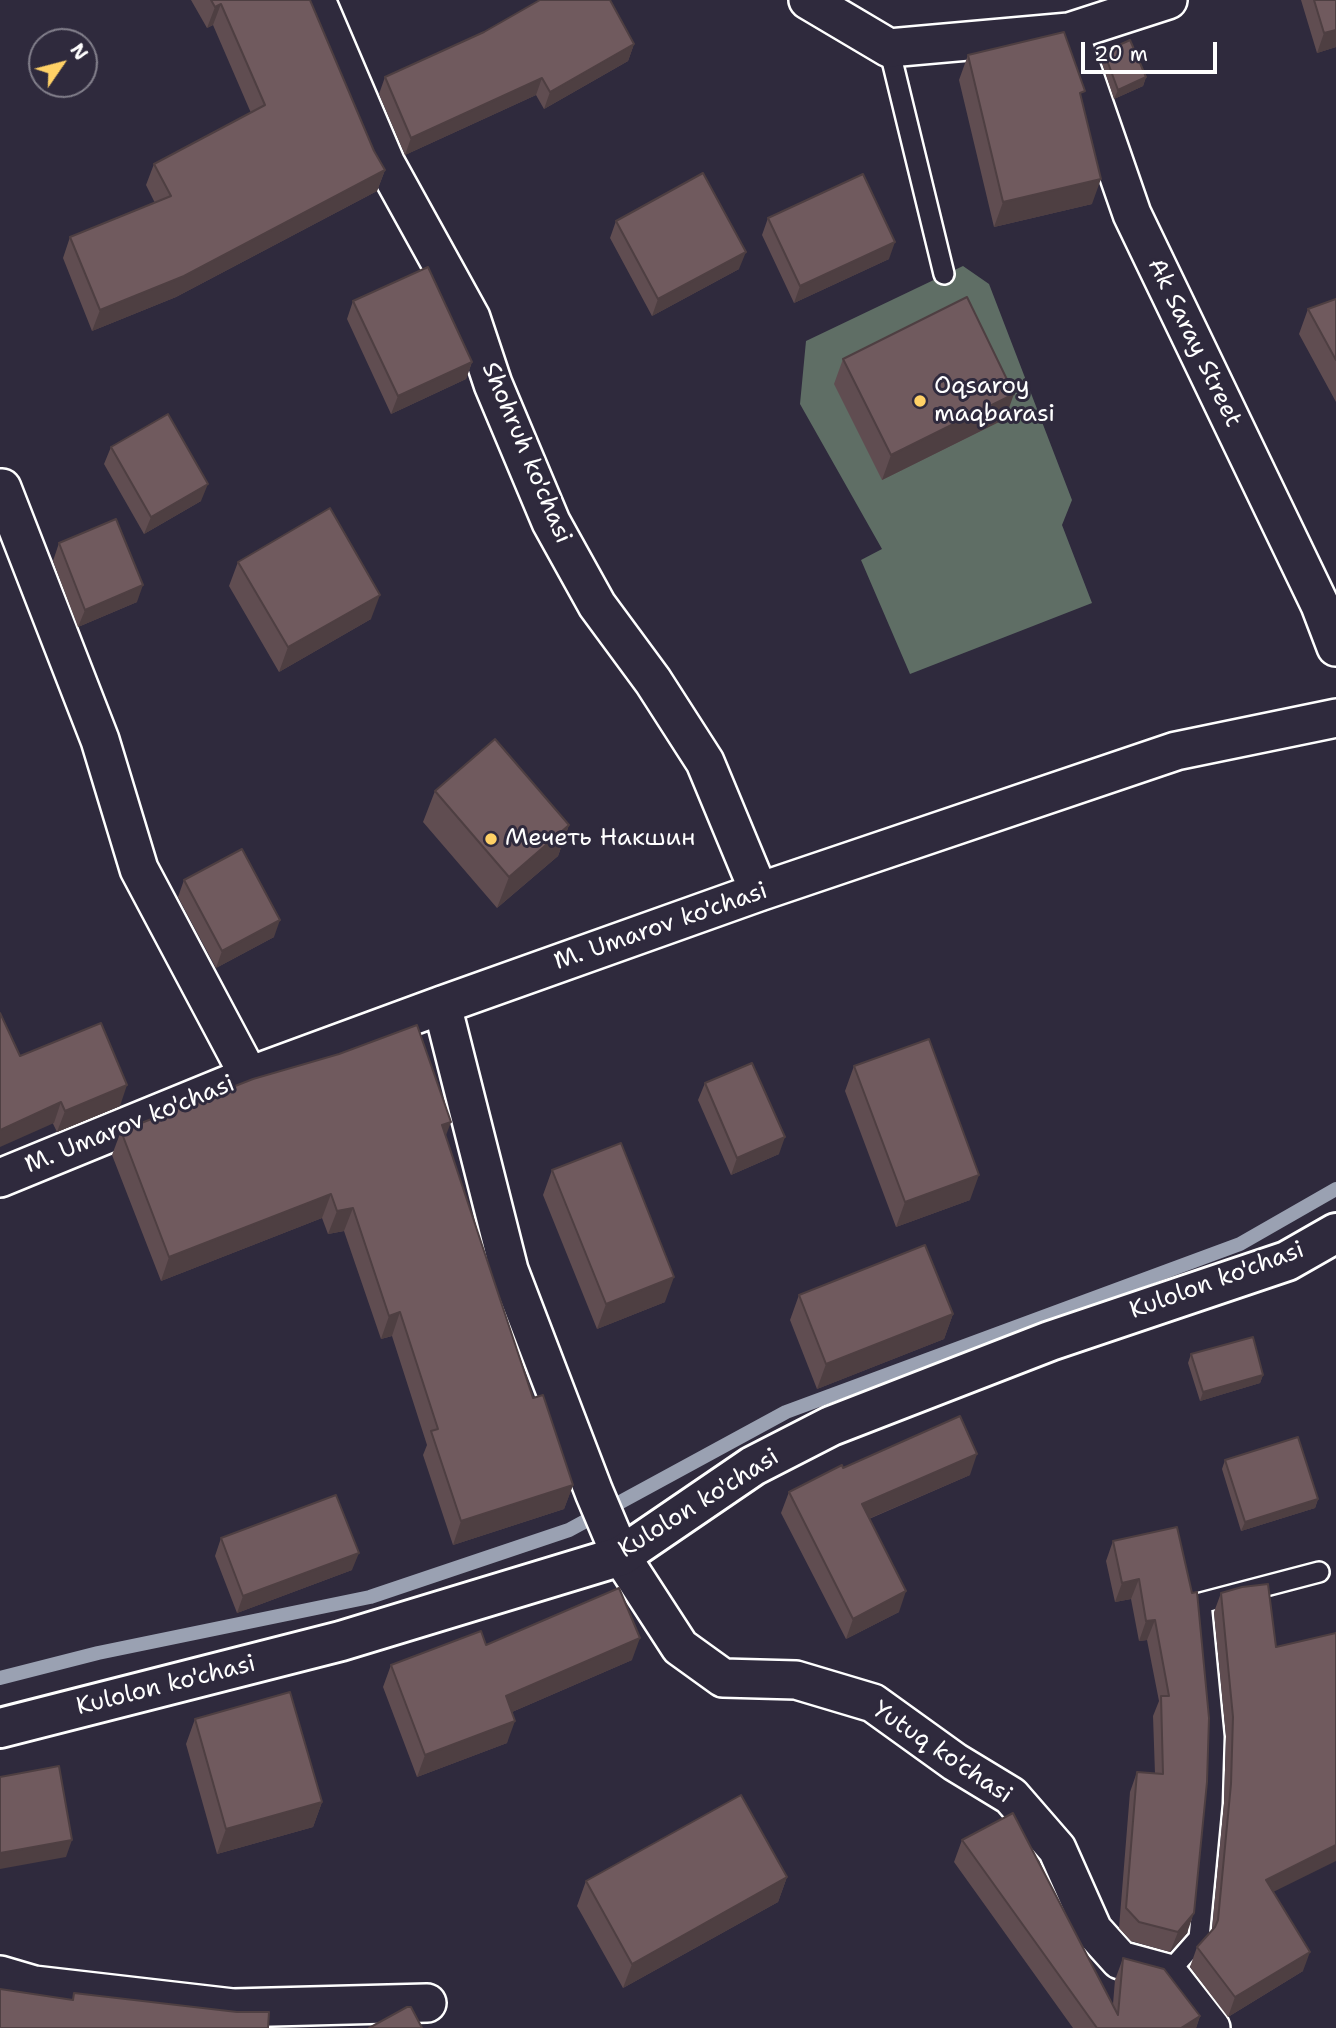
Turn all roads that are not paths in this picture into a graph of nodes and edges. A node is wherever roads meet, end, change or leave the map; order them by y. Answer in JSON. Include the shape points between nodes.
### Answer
{"nodes":[{"id":1,"x":316,"y":0,"type":"edge"},
{"id":2,"x":808,"y":0,"type":"edge"},
{"id":3,"x":1168,"y":0,"type":"edge"},
{"id":4,"x":1069,"y":32,"type":"junction"},
{"id":5,"x":890,"y":48,"type":"junction"},
{"id":6,"x":944,"y":274,"type":"dead end"},
{"id":7,"x":2,"y":488,"type":"dead end"},
{"id":8,"x":1336,"y":647,"type":"edge"},
{"id":9,"x":1336,"y":719,"type":"edge"},
{"id":10,"x":759,"y":892,"type":"junction"},
{"id":11,"x":442,"y":1005,"type":"junction"},
{"id":12,"x":249,"y":1076,"type":"junction"},
{"id":13,"x":0,"y":1178,"type":"edge"},
{"id":14,"x":1336,"y":1233,"type":"edge"},
{"id":15,"x":617,"y":1544,"type":"junction"},
{"id":16,"x":1319,"y":1572,"type":"dead end"},
{"id":17,"x":0,"y":1728,"type":"edge"},
{"id":18,"x":1168,"y":1973,"type":"junction"},
{"id":19,"x":0,"y":1975,"type":"edge"},
{"id":20,"x":427,"y":2003,"type":"dead end"},
{"id":21,"x":1211,"y":2028,"type":"edge"}],
"edges":[{"from":1,"to":10,"type":"street","name":"Shohruh ko'chasi","via":[[386,164],[471,318],[493,384],[551,522],[597,605],[705,762]]},
{"from":2,"to":5,"type":"street"},
{"from":3,"to":4,"type":"street"},
{"from":4,"to":5,"type":"street"},
{"from":4,"to":8,"type":"street","name":"Ak Saray Street","via":[[1132,214]]},
{"from":5,"to":6,"type":"lane"},
{"from":7,"to":12,"type":"street","via":[[100,740],[139,869]]},
{"from":9,"to":10,"type":"street","name":"M. Umarov ko'chasi","via":[[1177,751]]},
{"from":10,"to":11,"type":"street","name":"M. Umarov ko'chasi"},
{"from":11,"to":12,"type":"street","name":"M. Umarov ko'chasi"},
{"from":11,"to":15,"type":"street","name":"Yutuq ko'chasi","via":[[509,1270]]},
{"from":12,"to":13,"type":"street","name":"M. Umarov ko'chasi"},
{"from":14,"to":15,"type":"main road","name":"Kulolon ko'chasi","via":[[1287,1261],[1050,1341],[831,1426]]},
{"from":15,"to":17,"type":"main road","name":"Kulolon ko'chasi","via":[[341,1641]]},
{"from":15,"to":18,"type":"street","name":"Yutuq ko'chasi","via":[[680,1647],[723,1678],[796,1680],[873,1703],[1012,1796],[1057,1849],[1093,1930],[1120,1960]]},
{"from":16,"to":18,"type":"lane","via":[[1200,1603],[1214,1737],[1212,1803],[1199,1938]]},
{"from":18,"to":21,"type":"street"},
{"from":19,"to":20,"type":"street","via":[[34,1985],[233,2008]]}]}
